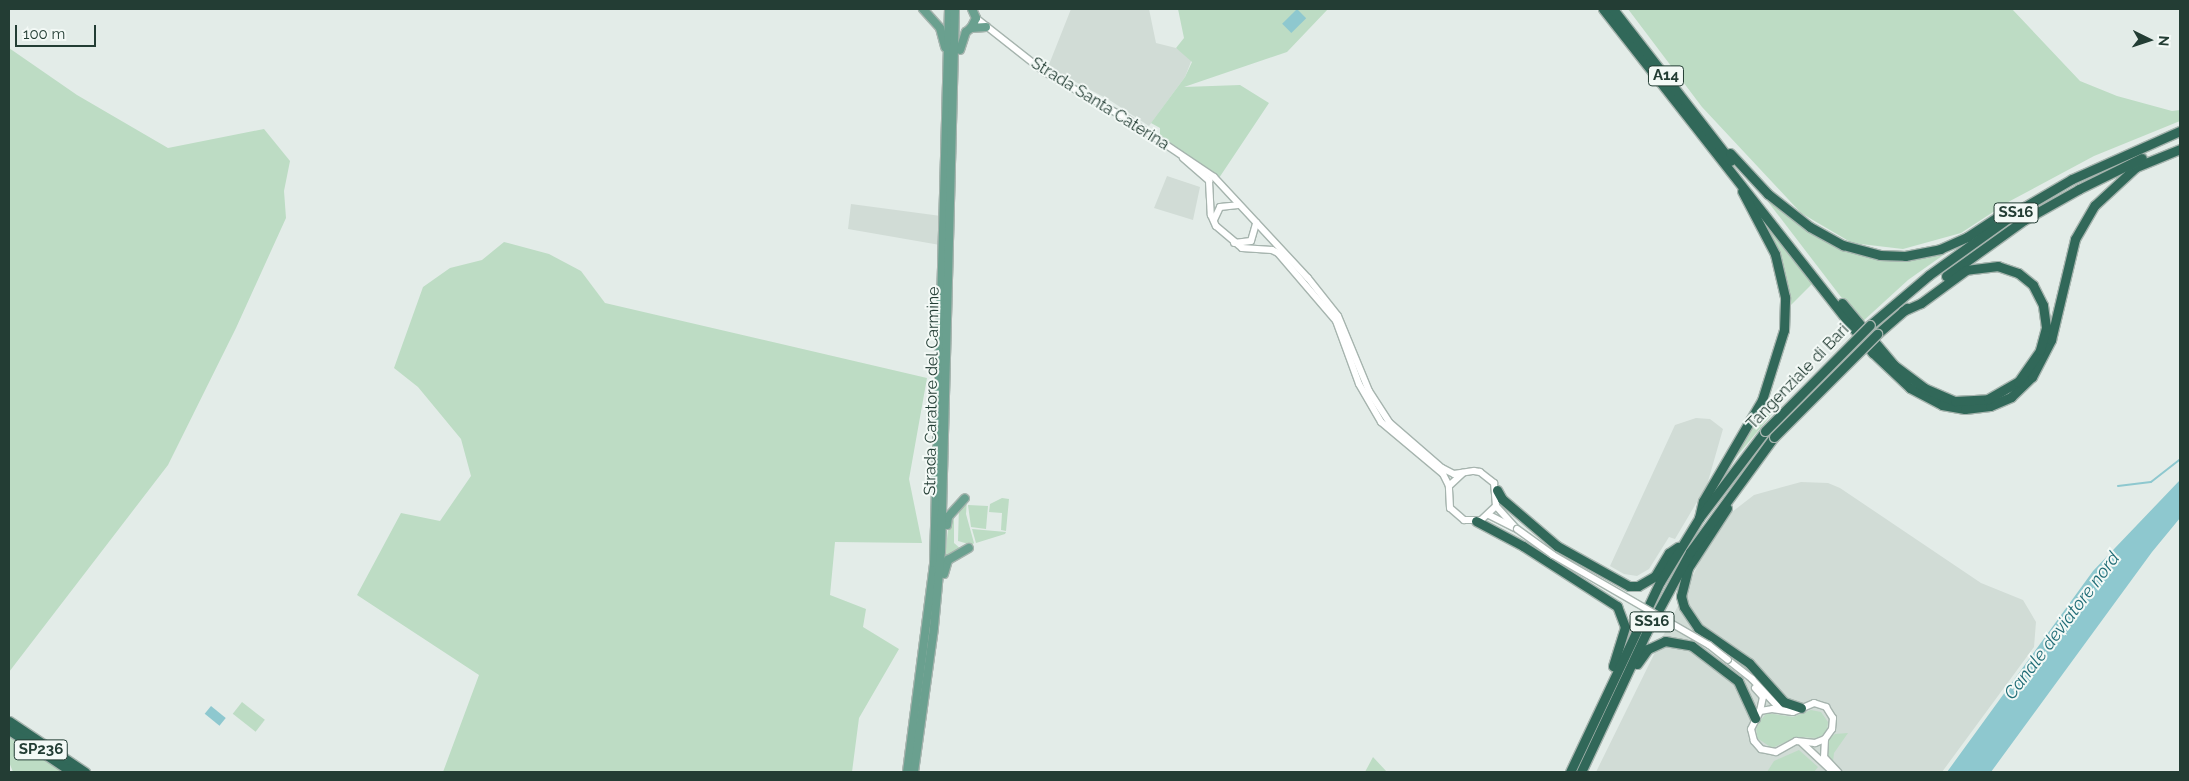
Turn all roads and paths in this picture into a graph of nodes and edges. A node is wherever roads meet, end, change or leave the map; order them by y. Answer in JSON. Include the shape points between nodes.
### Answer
{"nodes":[{"id":1,"x":923,"y":9,"type":"edge"},
{"id":2,"x":948,"y":9,"type":"edge"},
{"id":3,"x":955,"y":9,"type":"edge"},
{"id":4,"x":966,"y":9,"type":"edge"},
{"id":5,"x":972,"y":9,"type":"edge"},
{"id":6,"x":1603,"y":9,"type":"edge"},
{"id":7,"x":1613,"y":9,"type":"edge"},
{"id":8,"x":976,"y":18,"type":"junction"},
{"id":9,"x":986,"y":27,"type":"junction"},
{"id":10,"x":971,"y":28,"type":"junction"},
{"id":11,"x":947,"y":112,"type":"junction"},
{"id":12,"x":954,"y":124,"type":"junction"},
{"id":13,"x":2180,"y":131,"type":"edge"},
{"id":14,"x":2180,"y":143,"type":"edge"},
{"id":15,"x":1717,"y":146,"type":"junction"},
{"id":16,"x":2180,"y":149,"type":"edge"},
{"id":17,"x":1178,"y":153,"type":"junction"},
{"id":18,"x":1238,"y":205,"type":"junction"},
{"id":19,"x":2021,"y":209,"type":"junction"},
{"id":20,"x":1213,"y":218,"type":"junction"},
{"id":21,"x":1256,"y":223,"type":"junction"},
{"id":22,"x":1233,"y":243,"type":"junction"},
{"id":23,"x":1903,"y":311,"type":"junction"},
{"id":24,"x":1463,"y":473,"type":"junction"},
{"id":25,"x":943,"y":482,"type":"junction"},
{"id":26,"x":1739,"y":482,"type":"junction"},
{"id":27,"x":1450,"y":486,"type":"junction"},
{"id":28,"x":1497,"y":490,"type":"junction"},
{"id":29,"x":1496,"y":506,"type":"junction"},
{"id":30,"x":1489,"y":516,"type":"junction"},
{"id":31,"x":1699,"y":518,"type":"junction"},
{"id":32,"x":1476,"y":521,"type":"junction"},
{"id":33,"x":1517,"y":529,"type":"junction"},
{"id":34,"x":1682,"y":544,"type":"junction"},
{"id":35,"x":969,"y":548,"type":"dead end"},
{"id":36,"x":941,"y":551,"type":"junction"},
{"id":37,"x":937,"y":606,"type":"junction"},
{"id":38,"x":1728,"y":660,"type":"junction"},
{"id":39,"x":1608,"y":688,"type":"junction"},
{"id":40,"x":1620,"y":689,"type":"junction"},
{"id":41,"x":1801,"y":708,"type":"junction"},
{"id":42,"x":1781,"y":710,"type":"junction"},
{"id":43,"x":1757,"y":715,"type":"junction"},
{"id":44,"x":9,"y":721,"type":"edge"},
{"id":45,"x":9,"y":730,"type":"edge"},
{"id":46,"x":9,"y":735,"type":"edge"},
{"id":47,"x":1825,"y":740,"type":"junction"},
{"id":48,"x":1796,"y":741,"type":"junction"},
{"id":49,"x":62,"y":756,"type":"junction"},
{"id":50,"x":63,"y":772,"type":"edge"},
{"id":51,"x":72,"y":772,"type":"edge"},
{"id":52,"x":85,"y":772,"type":"edge"},
{"id":53,"x":90,"y":772,"type":"edge"},
{"id":54,"x":907,"y":772,"type":"edge"},
{"id":55,"x":914,"y":772,"type":"edge"},
{"id":56,"x":1570,"y":772,"type":"edge"},
{"id":57,"x":1581,"y":772,"type":"edge"},
{"id":58,"x":1833,"y":772,"type":"edge"},
{"id":59,"x":1838,"y":772,"type":"edge"}],
"edges":[{"from":1,"to":11,"type":"main road","via":[[943,35]]},
{"from":2,"to":11,"type":"main road","name":"Strada Caratore del Carmine"},
{"from":3,"to":12,"type":"main road","name":"Strada Caratore del Carmine"},
{"from":4,"to":8,"type":"main road"},
{"from":5,"to":8,"type":"main road"},
{"from":6,"to":15,"type":"highway","number":"A14"},
{"from":7,"to":15,"type":"highway","number":"A14"},
{"from":8,"to":9,"type":"street","name":"Strada Santa Caterina"},
{"from":8,"to":10,"type":"main road"},
{"from":9,"to":10,"type":"main road"},
{"from":9,"to":17,"type":"street","name":"Strada Santa Caterina","via":[[1046,73],[1129,120]]},
{"from":10,"to":12,"type":"main road","via":[[960,45],[959,97]]},
{"from":11,"to":54,"type":"main road","name":"Strada Caratore del Carmine","via":[[934,563]]},
{"from":12,"to":25,"type":"main road","name":"Strada Caratore del Carmine"},
{"from":13,"to":19,"type":"highway","name":"Tangenziale di Bari","number":"SS16","via":[[2088,171]]},
{"from":14,"to":23,"type":"highway","name":"Tangenziale di Bari","number":"SS16","via":[[2113,171],[2024,220]]},
{"from":15,"to":16,"type":"highway","via":[[1884,365],[1931,400],[1965,409],[2001,402],[2032,377],[2051,340],[2076,239],[2095,205],[2136,167]]},
{"from":15,"to":19,"type":"highway","via":[[1794,216],[1830,239],[1868,253],[1892,256],[1927,253],[1967,237],[2005,212]]},
{"from":15,"to":23,"type":"highway","via":[[1878,349],[1894,366],[1924,388],[1945,398],[1965,402],[1998,395],[2027,372],[2040,350],[2046,327],[2043,305],[2033,285],[2018,273],[1998,266],[1966,270],[1921,303]]},
{"from":15,"to":31,"type":"highway","via":[[1776,254],[1785,297],[1783,337],[1762,400],[1743,438],[1703,501]]},
{"from":17,"to":18,"type":"street","name":"Strada Santa Caterina","via":[[1214,177]]},
{"from":17,"to":20,"type":"street","name":"Strada Santa Caterina","via":[[1206,176]]},
{"from":18,"to":20,"type":"street","via":[[1220,207]]},
{"from":18,"to":21,"type":"street"},
{"from":19,"to":31,"type":"highway","name":"Tangenziale di Bari","number":"SS16","bridge":true,"via":[[1929,275],[1870,325],[1765,431]]},
{"from":20,"to":22,"type":"street"},
{"from":21,"to":22,"type":"street","via":[[1251,241]]},
{"from":21,"to":24,"type":"street","via":[[1338,316],[1369,391],[1390,423],[1442,468],[1454,474]]},
{"from":22,"to":27,"type":"street","via":[[1249,251],[1272,250],[1278,253],[1336,320],[1369,404],[1381,422],[1443,474]]},
{"from":23,"to":26,"type":"highway","name":"Tangenziale di Bari","number":"SS16","bridge":true,"via":[[1774,437]]},
{"from":24,"to":27,"type":"street"},
{"from":24,"to":28,"type":"street","via":[[1474,471],[1485,475]]},
{"from":25,"to":36,"type":"main road","name":"Strada Caratore del Carmine"},
{"from":25,"to":36,"type":"main road","via":[[948,501],[953,503],[965,498],[948,516],[946,539]]},
{"from":26,"to":40,"type":"highway","name":"Tangenziale di Bari","number":"SS16","via":[[1690,552]]},
{"from":26,"to":41,"type":"highway","via":[[1728,507],[1688,568],[1681,596],[1684,607],[1698,628],[1749,664],[1784,702]]},
{"from":27,"to":32,"type":"street","via":[[1448,501],[1454,513],[1464,520]]},
{"from":28,"to":29,"type":"street"},
{"from":28,"to":34,"type":"highway","via":[[1502,499],[1556,546],[1629,586],[1648,582],[1669,553]]},
{"from":29,"to":30,"type":"street"},
{"from":29,"to":33,"type":"street"},
{"from":30,"to":32,"type":"street"},
{"from":30,"to":33,"type":"street"},
{"from":31,"to":34,"type":"highway","name":"Tangenziale di Bari","number":"SS16"},
{"from":32,"to":39,"type":"highway","via":[[1523,546],[1617,606],[1625,627]]},
{"from":33,"to":38,"type":"street","bridge":true,"via":[[1553,555]]},
{"from":34,"to":39,"type":"highway","name":"Tangenziale di Bari","number":"SS16"},
{"from":35,"to":37,"type":"main road","via":[[954,555],[945,565],[942,596]]},
{"from":36,"to":37,"type":"main road","name":"Strada Caratore del Carmine"},
{"from":37,"to":55,"type":"main road","name":"Strada Caratore del Carmine"},
{"from":38,"to":42,"type":"street","via":[[1752,679]]},
{"from":38,"to":43,"type":"street","via":[[1763,697]]},
{"from":39,"to":56,"type":"highway","name":"Tangenziale di Bari","number":"SS16"},
{"from":40,"to":43,"type":"highway","via":[[1648,649],[1665,641],[1683,642],[1708,655],[1738,681]]},
{"from":40,"to":57,"type":"highway","name":"Tangenziale di Bari","number":"SS16"},
{"from":41,"to":42,"type":"street","via":[[1793,712]]},
{"from":41,"to":47,"type":"street","via":[[1814,703],[1829,709],[1833,725]]},
{"from":42,"to":43,"type":"street"},
{"from":43,"to":48,"type":"street","via":[[1751,734],[1761,749],[1776,752]]},
{"from":44,"to":49,"type":"highway","number":"SP236"},
{"from":45,"to":51,"type":"highway","number":"SP236"},
{"from":46,"to":50,"type":"highway"},
{"from":47,"to":48,"type":"street","via":[[1815,743]]},
{"from":47,"to":59,"type":"street","via":[[1824,757]]},
{"from":48,"to":58,"type":"street","via":[[1810,747]]},
{"from":49,"to":52,"type":"highway","number":"SP236"},
{"from":49,"to":53,"type":"highway"}]}
